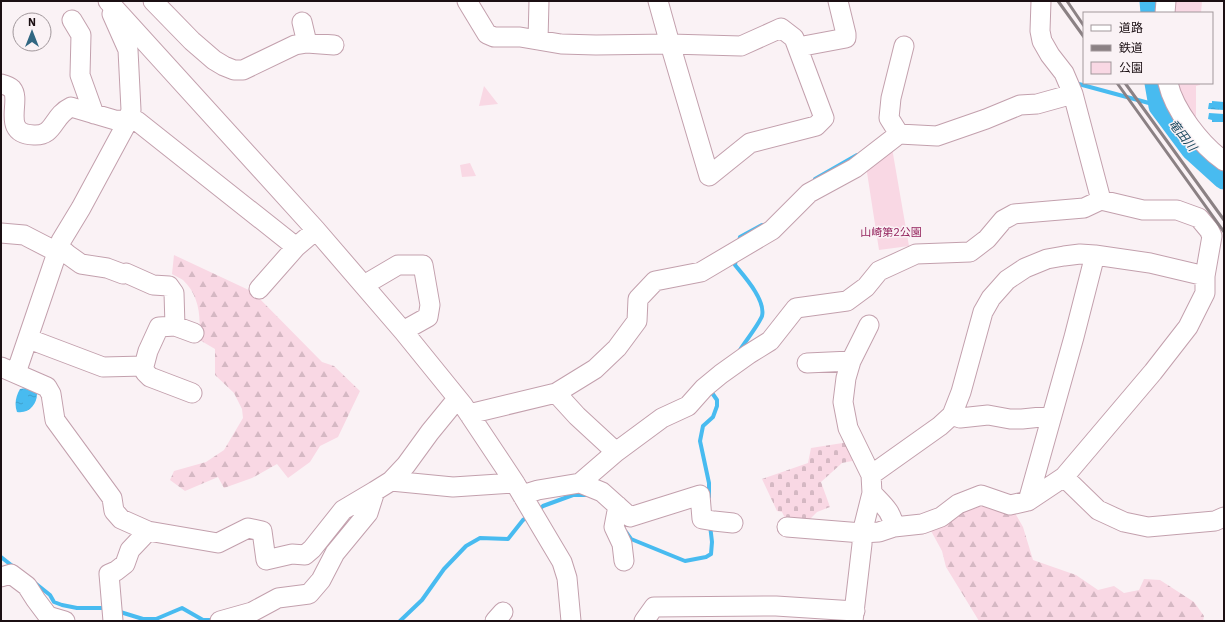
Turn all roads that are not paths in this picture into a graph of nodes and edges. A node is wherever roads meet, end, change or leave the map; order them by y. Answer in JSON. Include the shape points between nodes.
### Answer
{"nodes":[{"id":1,"x":107,"y":1,"type":"edge"},
{"id":2,"x":153,"y":1,"type":"edge"},
{"id":3,"x":467,"y":1,"type":"edge"},
{"id":4,"x":538,"y":1,"type":"edge"},
{"id":5,"x":658,"y":1,"type":"edge"},
{"id":6,"x":838,"y":1,"type":"edge"},
{"id":7,"x":1041,"y":1,"type":"edge"},
{"id":8,"x":1166,"y":1,"type":"edge"},
{"id":9,"x":1165,"y":12,"type":"edge"},
{"id":10,"x":72,"y":20,"type":"dead end"},
{"id":11,"x":302,"y":22,"type":"dead end"},
{"id":12,"x":538,"y":40,"type":"junction"},
{"id":13,"x":307,"y":43,"type":"junction"},
{"id":14,"x":670,"y":44,"type":"junction"},
{"id":15,"x":334,"y":45,"type":"dead end"},
{"id":16,"x":904,"y":46,"type":"dead end"},
{"id":17,"x":798,"y":47,"type":"junction"},
{"id":18,"x":1,"y":84,"type":"edge"},
{"id":19,"x":1168,"y":84,"type":"edge"},
{"id":20,"x":1073,"y":94,"type":"junction"},
{"id":21,"x":94,"y":114,"type":"junction"},
{"id":22,"x":128,"y":120,"type":"junction"},
{"id":23,"x":899,"y":134,"type":"junction"},
{"id":24,"x":1224,"y":161,"type":"edge"},
{"id":25,"x":1101,"y":200,"type":"junction"},
{"id":26,"x":316,"y":230,"type":"junction"},
{"id":27,"x":1,"y":233,"type":"edge"},
{"id":28,"x":1218,"y":237,"type":"edge"},
{"id":29,"x":296,"y":247,"type":"junction"},
{"id":30,"x":58,"y":250,"type":"junction"},
{"id":31,"x":1095,"y":255,"type":"junction"},
{"id":32,"x":1205,"y":276,"type":"junction"},
{"id":33,"x":364,"y":285,"type":"junction"},
{"id":34,"x":259,"y":289,"type":"dead end"},
{"id":35,"x":869,"y":325,"type":"dead end"},
{"id":36,"x":175,"y":326,"type":"junction"},
{"id":37,"x":403,"y":331,"type":"junction"},
{"id":38,"x":194,"y":333,"type":"dead end"},
{"id":39,"x":29,"y":339,"type":"junction"},
{"id":40,"x":851,"y":361,"type":"junction"},
{"id":41,"x":807,"y":363,"type":"dead end"},
{"id":42,"x":144,"y":366,"type":"junction"},
{"id":43,"x":9,"y":370,"type":"edge"},
{"id":44,"x":192,"y":393,"type":"dead end"},
{"id":45,"x":556,"y":393,"type":"junction"},
{"id":46,"x":457,"y":399,"type":"junction"},
{"id":47,"x":469,"y":414,"type":"junction"},
{"id":48,"x":952,"y":415,"type":"junction"},
{"id":49,"x":1051,"y":416,"type":"junction"},
{"id":50,"x":616,"y":452,"type":"junction"},
{"id":51,"x":871,"y":475,"type":"junction"},
{"id":52,"x":1064,"y":477,"type":"junction"},
{"id":53,"x":391,"y":481,"type":"junction"},
{"id":54,"x":580,"y":483,"type":"junction"},
{"id":55,"x":519,"y":489,"type":"junction"},
{"id":56,"x":375,"y":492,"type":"junction"},
{"id":57,"x":872,"y":493,"type":"junction"},
{"id":58,"x":1028,"y":501,"type":"junction"},
{"id":59,"x":618,"y":506,"type":"junction"},
{"id":60,"x":1224,"y":517,"type":"edge"},
{"id":61,"x":733,"y":522,"type":"dead end"},
{"id":62,"x":787,"y":527,"type":"dead end"},
{"id":63,"x":894,"y":527,"type":"junction"},
{"id":64,"x":148,"y":531,"type":"junction"},
{"id":65,"x":862,"y":533,"type":"junction"},
{"id":66,"x":624,"y":561,"type":"dead end"},
{"id":67,"x":4,"y":573,"type":"edge"},
{"id":68,"x":854,"y":616,"type":"edge"},
{"id":69,"x":65,"y":621,"type":"edge"},
{"id":70,"x":95,"y":621,"type":"edge"},
{"id":71,"x":102,"y":621,"type":"edge"},
{"id":72,"x":113,"y":621,"type":"edge"},
{"id":73,"x":220,"y":621,"type":"edge"},
{"id":74,"x":571,"y":621,"type":"edge"},
{"id":75,"x":644,"y":621,"type":"edge"}],
"edges":[{"from":1,"to":22,"type":"street","via":[[128,50],[131,110]]},
{"from":1,"to":26,"type":"street"},
{"from":2,"to":13,"type":"street","via":[[214,60],[234,70],[242,70],[295,45]]},
{"from":3,"to":12,"type":"street","via":[[487,34],[494,37]]},
{"from":4,"to":12,"type":"street"},
{"from":5,"to":14,"type":"street"},
{"from":6,"to":17,"type":"street","via":[[846,38]]},
{"from":7,"to":20,"type":"street","via":[[1042,41],[1064,73]]},
{"from":8,"to":9,"type":"street"},
{"from":10,"to":21,"type":"street","via":[[81,35],[80,75]]},
{"from":11,"to":13,"type":"street"},
{"from":12,"to":14,"type":"street","via":[[561,44]]},
{"from":13,"to":15,"type":"street"},
{"from":14,"to":17,"type":"street","via":[[741,46],[781,28],[794,38]]},
{"from":14,"to":17,"type":"street","via":[[709,176],[750,143],[816,126],[824,118]]},
{"from":16,"to":23,"type":"street","via":[[891,98],[889,118]]},
{"from":18,"to":21,"type":"street","via":[[11,88],[14,93],[14,122],[24,133],[44,135],[56,119],[70,107]]},
{"from":19,"to":24,"type":"street","via":[[1170,94],[1199,139]]},
{"from":20,"to":23,"type":"street","via":[[1037,104],[1020,105],[937,136]]},
{"from":20,"to":25,"type":"street"},
{"from":21,"to":22,"type":"street","via":[[115,120]]},
{"from":22,"to":29,"type":"street","via":[[137,121]]},
{"from":22,"to":30,"type":"street"},
{"from":23,"to":45,"type":"street","via":[[855,168],[809,193],[772,230],[701,272],[655,281],[638,299],[637,320],[617,348],[595,369]]},
{"from":25,"to":28,"type":"street","via":[[1143,210],[1178,210],[1199,218]]},
{"from":25,"to":50,"type":"street","via":[[1084,208],[1014,214],[1003,220],[987,239],[970,252],[916,254],[879,271],[866,287],[847,302],[796,308],[770,341],[721,374],[688,406],[662,418]]},
{"from":26,"to":29,"type":"street"},
{"from":26,"to":33,"type":"street"},
{"from":27,"to":30,"type":"street","via":[[24,235]]},
{"from":28,"to":32,"type":"street"},
{"from":29,"to":34,"type":"street"},
{"from":30,"to":36,"type":"street","via":[[81,264],[106,268],[153,285],[169,286],[174,293]]},
{"from":30,"to":39,"type":"street"},
{"from":31,"to":32,"type":"street","via":[[1150,263]]},
{"from":31,"to":48,"type":"street","via":[[1047,259],[1025,268],[1007,280],[983,312]]},
{"from":31,"to":49,"type":"street"},
{"from":32,"to":52,"type":"street","via":[[1205,293],[1188,327]]},
{"from":33,"to":37,"type":"street"},
{"from":33,"to":37,"type":"street","via":[[398,265],[423,265],[430,305],[428,317]]},
{"from":35,"to":40,"type":"street"},
{"from":36,"to":38,"type":"street"},
{"from":36,"to":42,"type":"street","via":[[159,327]]},
{"from":37,"to":46,"type":"street"},
{"from":39,"to":42,"type":"street","via":[[103,367]]},
{"from":39,"to":43,"type":"street"},
{"from":40,"to":41,"type":"street"},
{"from":40,"to":51,"type":"street","via":[[846,378],[844,402],[848,428]]},
{"from":42,"to":44,"type":"street","via":[[150,377]]},
{"from":43,"to":64,"type":"street","via":[[46,387],[51,394],[55,420],[112,498],[114,511],[121,519]]},
{"from":45,"to":47,"type":"street"},
{"from":45,"to":50,"type":"street"},
{"from":46,"to":47,"type":"street"},
{"from":46,"to":53,"type":"street","via":[[406,466]]},
{"from":47,"to":55,"type":"street"},
{"from":48,"to":49,"type":"street","via":[[960,418],[988,415],[1022,420]]},
{"from":48,"to":51,"type":"street"},
{"from":49,"to":58,"type":"street"},
{"from":50,"to":54,"type":"street"},
{"from":51,"to":57,"type":"street"},
{"from":52,"to":58,"type":"street"},
{"from":52,"to":60,"type":"street","via":[[1098,510],[1124,522],[1148,528]]},
{"from":53,"to":55,"type":"street","via":[[453,487]]},
{"from":53,"to":56,"type":"street"},
{"from":54,"to":55,"type":"street","via":[[538,490]]},
{"from":54,"to":59,"type":"street","via":[[602,492]]},
{"from":55,"to":74,"type":"street","via":[[566,572]]},
{"from":56,"to":64,"type":"street","via":[[343,510],[312,549],[304,555],[292,554],[266,560],[262,530],[248,528],[218,543]]},
{"from":56,"to":73,"type":"street","via":[[368,513],[335,553],[321,580],[309,594],[278,598],[252,612]]},
{"from":57,"to":63,"type":"street","via":[[889,511]]},
{"from":57,"to":65,"type":"street"},
{"from":58,"to":63,"type":"street","via":[[1010,505],[981,495],[958,504],[941,517],[922,524]]},
{"from":59,"to":61,"type":"street","via":[[630,517],[700,494],[702,519]]},
{"from":59,"to":66,"type":"street","via":[[614,527],[622,544]]},
{"from":62,"to":65,"type":"street"},
{"from":63,"to":65,"type":"street"},
{"from":64,"to":72,"type":"street","via":[[130,550],[125,564],[109,574]]},
{"from":65,"to":68,"type":"street"},
{"from":67,"to":69,"type":"street","via":[[27,586],[48,616]]},
{"from":68,"to":75,"type":"street","via":[[776,606],[654,607]]},
{"from":70,"to":71,"type":"street"}]}
